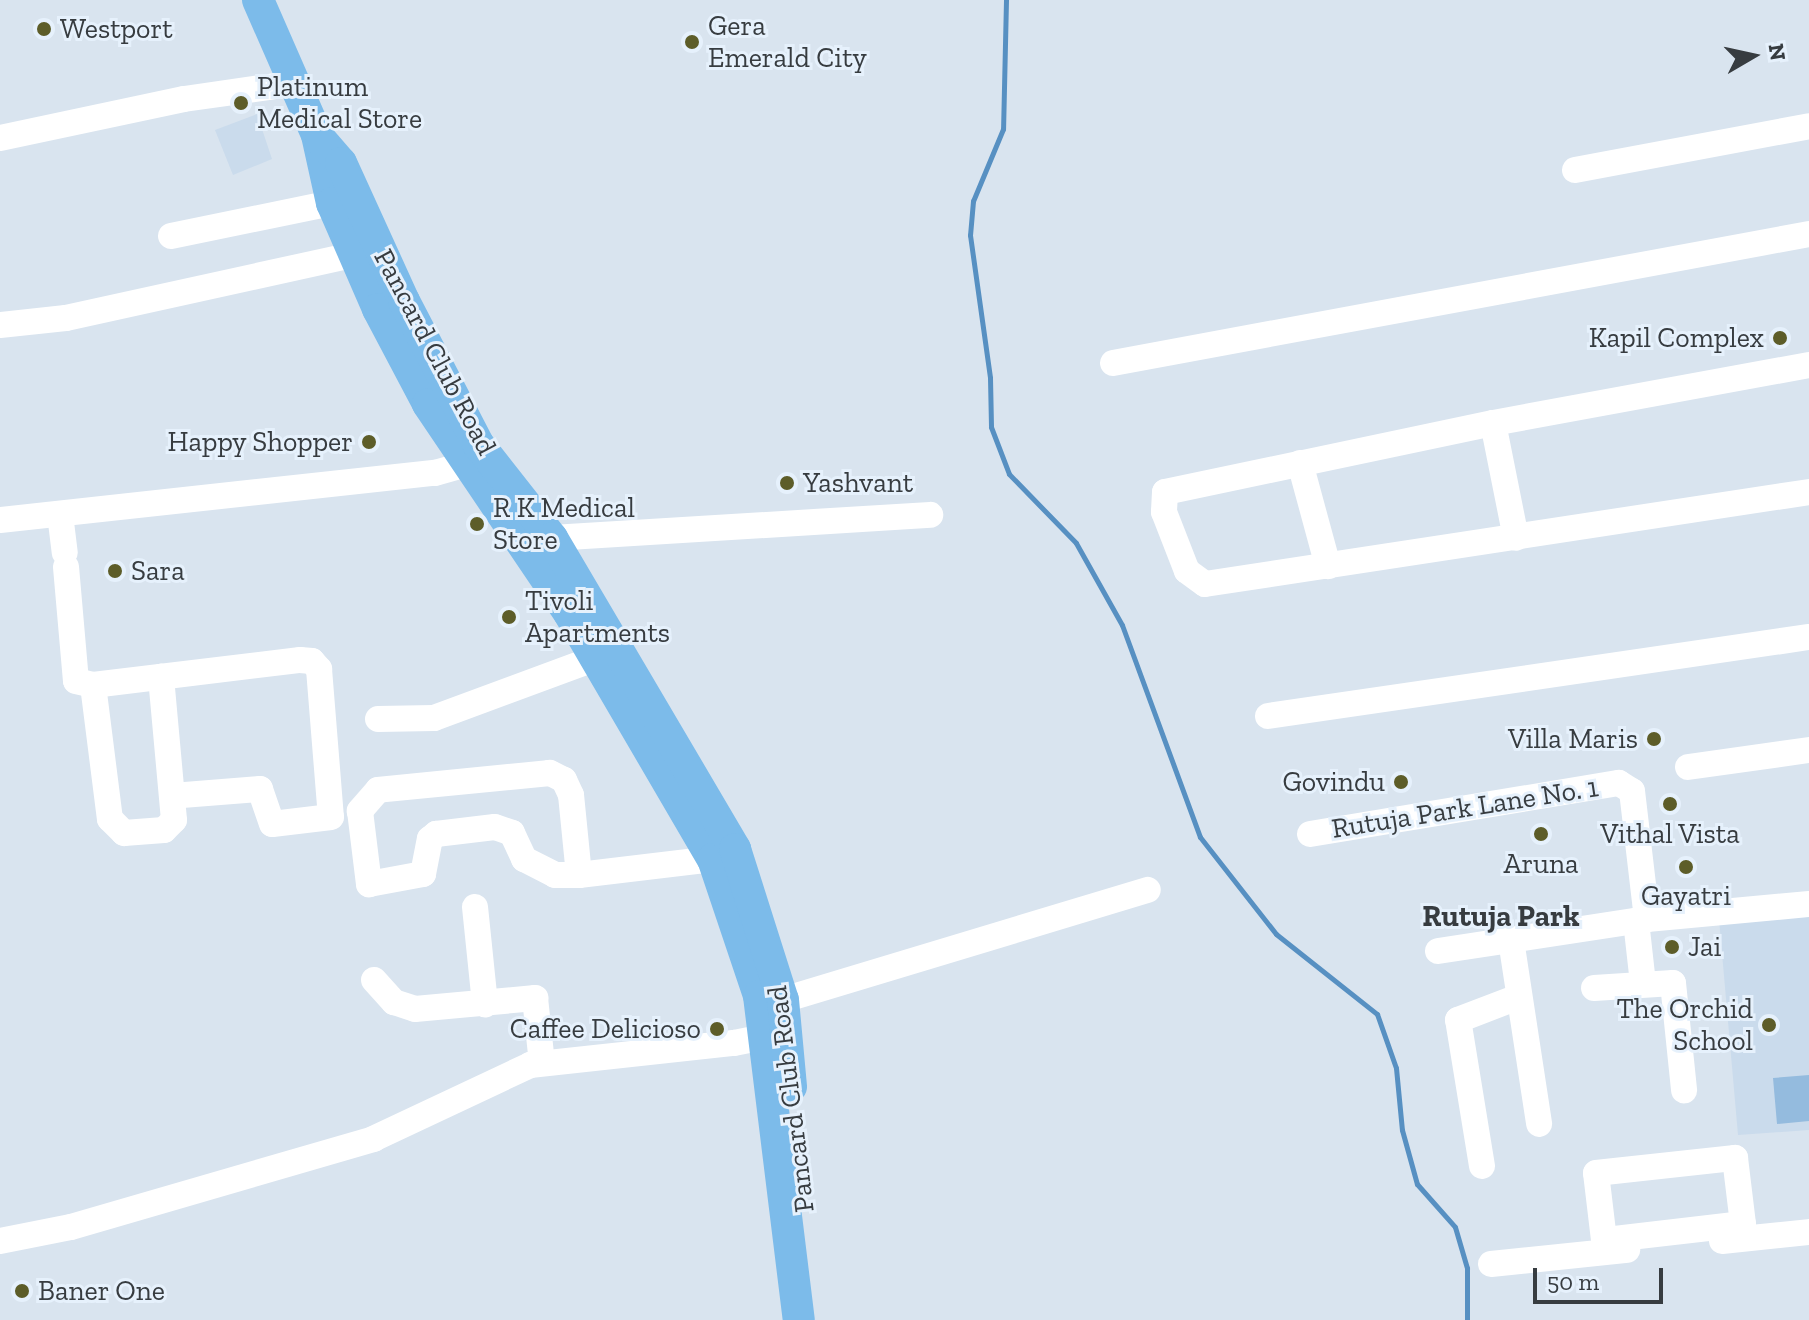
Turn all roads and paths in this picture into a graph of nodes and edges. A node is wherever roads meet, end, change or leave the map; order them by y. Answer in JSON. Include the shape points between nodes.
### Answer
{"nodes":[{"id":1,"x":258,"y":0,"type":"edge"},
{"id":2,"x":296,"y":83,"type":"junction"},
{"id":3,"x":1809,"y":126,"type":"edge"},
{"id":4,"x":317,"y":135,"type":"junction"},
{"id":5,"x":0,"y":138,"type":"edge"},
{"id":6,"x":1575,"y":170,"type":"dead end"},
{"id":7,"x":332,"y":203,"type":"junction"},
{"id":8,"x":1809,"y":234,"type":"edge"},
{"id":9,"x":171,"y":236,"type":"dead end"},
{"id":10,"x":353,"y":255,"type":"junction"},
{"id":11,"x":0,"y":325,"type":"edge"},
{"id":12,"x":1113,"y":363,"type":"dead end"},
{"id":13,"x":1808,"y":371,"type":"edge"},
{"id":14,"x":1493,"y":423,"type":"junction"},
{"id":15,"x":472,"y":454,"type":"junction"},
{"id":16,"x":1300,"y":463,"type":"junction"},
{"id":17,"x":1809,"y":492,"type":"edge"},
{"id":18,"x":60,"y":514,"type":"junction"},
{"id":19,"x":930,"y":515,"type":"dead end"},
{"id":20,"x":0,"y":520,"type":"edge"},
{"id":21,"x":552,"y":538,"type":"junction"},
{"id":22,"x":1516,"y":538,"type":"junction"},
{"id":23,"x":1328,"y":566,"type":"junction"},
{"id":24,"x":1809,"y":637,"type":"edge"},
{"id":25,"x":596,"y":658,"type":"junction"},
{"id":26,"x":161,"y":677,"type":"junction"},
{"id":27,"x":93,"y":685,"type":"junction"},
{"id":28,"x":1268,"y":716,"type":"dead end"},
{"id":29,"x":378,"y":719,"type":"dead end"},
{"id":30,"x":1809,"y":750,"type":"edge"},
{"id":31,"x":1688,"y":767,"type":"dead end"},
{"id":32,"x":172,"y":796,"type":"junction"},
{"id":33,"x":1310,"y":834,"type":"dead end"},
{"id":34,"x":713,"y":859,"type":"junction"},
{"id":35,"x":579,"y":875,"type":"junction"},
{"id":36,"x":1148,"y":890,"type":"dead end"},
{"id":37,"x":1809,"y":904,"type":"edge"},
{"id":38,"x":475,"y":907,"type":"dead end"},
{"id":39,"x":1641,"y":920,"type":"junction"},
{"id":40,"x":1511,"y":940,"type":"junction"},
{"id":41,"x":1438,"y":951,"type":"dead end"},
{"id":42,"x":374,"y":980,"type":"dead end"},
{"id":43,"x":1643,"y":983,"type":"junction"},
{"id":44,"x":1594,"y":988,"type":"dead end"},
{"id":45,"x":1518,"y":997,"type":"junction"},
{"id":46,"x":783,"y":1000,"type":"junction"},
{"id":47,"x":485,"y":1004,"type":"junction"},
{"id":48,"x":777,"y":1034,"type":"junction"},
{"id":49,"x":542,"y":1063,"type":"junction"},
{"id":50,"x":1684,"y":1090,"type":"dead end"},
{"id":51,"x":1539,"y":1124,"type":"dead end"},
{"id":52,"x":1482,"y":1166,"type":"dead end"},
{"id":53,"x":1809,"y":1232,"type":"edge"},
{"id":54,"x":1686,"y":1238,"type":"junction"},
{"id":55,"x":0,"y":1241,"type":"edge"},
{"id":56,"x":1491,"y":1264,"type":"dead end"},
{"id":57,"x":799,"y":1320,"type":"edge"},
{"id":58,"x":821,"y":1320,"type":"edge"}],
"edges":[{"from":1,"to":2,"type":"main road","name":"Pancard Club Road"},
{"from":2,"to":4,"type":"main road","name":"Pancard Club Road"},
{"from":2,"to":5,"type":"street","via":[[184,99]]},
{"from":3,"to":6,"type":"street"},
{"from":4,"to":7,"type":"main road","name":"Pancard Club Road"},
{"from":4,"to":15,"type":"main road","name":"Pancard Club Road","via":[[341,163]]},
{"from":7,"to":9,"type":"street"},
{"from":7,"to":10,"type":"main road","name":"Pancard Club Road"},
{"from":8,"to":12,"type":"street"},
{"from":10,"to":11,"type":"street","via":[[66,318]]},
{"from":10,"to":15,"type":"main road","name":"Pancard Club Road","via":[[428,404]]},
{"from":13,"to":14,"type":"street"},
{"from":14,"to":16,"type":"street"},
{"from":14,"to":22,"type":"street"},
{"from":15,"to":18,"type":"street","via":[[435,473]]},
{"from":15,"to":21,"type":"main road","name":"Pancard Club Road"},
{"from":15,"to":25,"type":"main road","name":"Pancard Club Road"},
{"from":16,"to":23,"type":"street"},
{"from":16,"to":23,"type":"street","via":[[1165,492],[1164,512],[1187,571],[1205,584]]},
{"from":17,"to":22,"type":"street"},
{"from":18,"to":20,"type":"street"},
{"from":18,"to":27,"type":"street","via":[[76,681]]},
{"from":19,"to":21,"type":"street"},
{"from":21,"to":46,"type":"main road","name":"Pancard Club Road","via":[[735,849]]},
{"from":22,"to":23,"type":"street"},
{"from":24,"to":28,"type":"street"},
{"from":25,"to":29,"type":"street","via":[[434,718]]},
{"from":25,"to":34,"type":"main road","name":"Pancard Club Road"},
{"from":26,"to":27,"type":"street"},
{"from":26,"to":32,"type":"street"},
{"from":26,"to":32,"type":"street","via":[[312,661],[319,669],[334,807],[331,817],[321,821],[281,825],[267,817],[260,789]]},
{"from":27,"to":32,"type":"street","via":[[116,830],[170,827]]},
{"from":30,"to":31,"type":"street"},
{"from":33,"to":39,"type":"street","name":"Rutuja Park Lane No. 1","via":[[1619,783],[1632,791]]},
{"from":34,"to":35,"type":"street"},
{"from":34,"to":48,"type":"main road","name":"Pancard Club Road"},
{"from":35,"to":35,"type":"street","via":[[555,875],[524,859],[504,826],[436,834],[430,839],[423,874],[369,884],[360,811],[378,790],[550,773],[564,780],[571,795]]},
{"from":36,"to":46,"type":"street"},
{"from":37,"to":39,"type":"street"},
{"from":38,"to":47,"type":"street"},
{"from":39,"to":40,"type":"street"},
{"from":39,"to":43,"type":"street"},
{"from":40,"to":41,"type":"street"},
{"from":40,"to":45,"type":"street"},
{"from":42,"to":47,"type":"street","via":[[403,1007],[432,1010]]},
{"from":43,"to":44,"type":"street"},
{"from":43,"to":50,"type":"street","via":[[1666,980],[1676,987]]},
{"from":45,"to":51,"type":"street"},
{"from":45,"to":52,"type":"street","via":[[1458,1020]]},
{"from":46,"to":48,"type":"main road","name":"Pancard Club Road"},
{"from":47,"to":49,"type":"street","via":[[539,997]]},
{"from":48,"to":49,"type":"street"},
{"from":48,"to":57,"type":"main road","name":"Pancard Club Road"},
{"from":48,"to":58,"type":"main road","name":"Pancard Club Road"},
{"from":49,"to":55,"type":"street","via":[[424,1111],[373,1139],[71,1227]]},
{"from":53,"to":54,"type":"street"},
{"from":54,"to":54,"type":"street","via":[[1604,1240],[1596,1173],[1735,1158],[1743,1224]]},
{"from":54,"to":56,"type":"street"}]}
